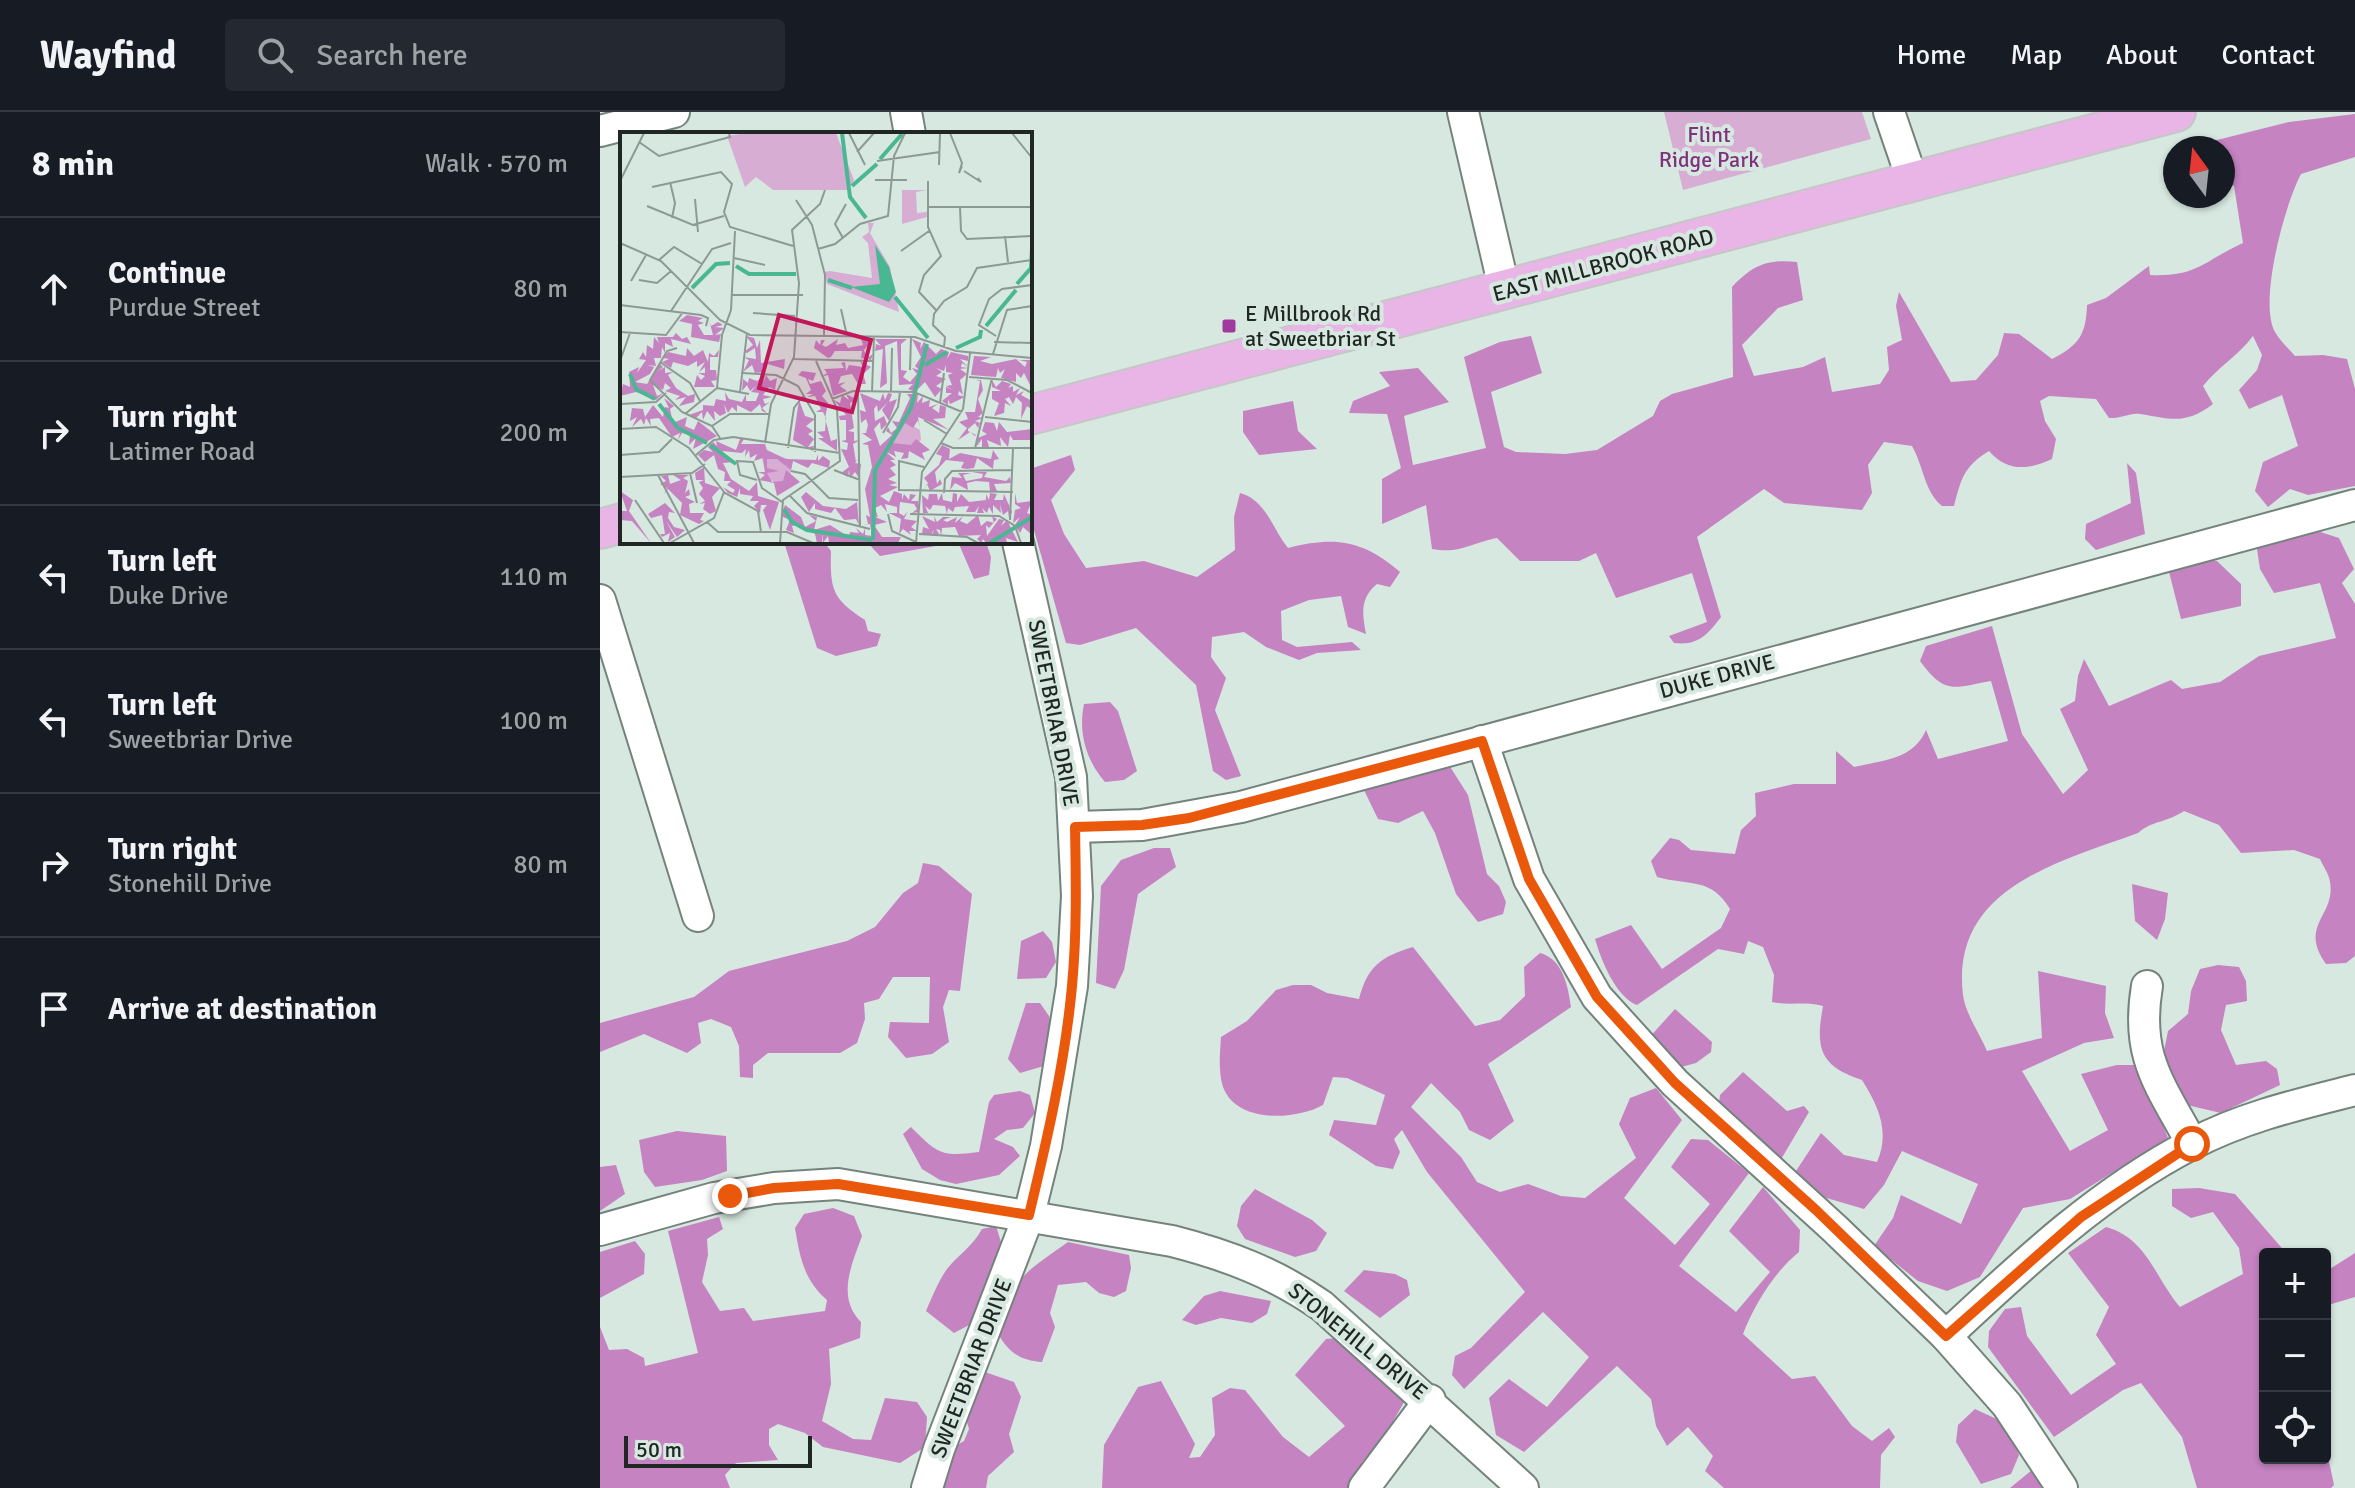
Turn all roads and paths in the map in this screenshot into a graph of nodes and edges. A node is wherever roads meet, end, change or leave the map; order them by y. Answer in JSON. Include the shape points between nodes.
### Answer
{"nodes":[{"id":1,"x":674,"y":112,"type":"edge"},
{"id":2,"x":906,"y":112,"type":"edge"},
{"id":3,"x":1463,"y":112,"type":"edge"},
{"id":4,"x":1889,"y":112,"type":"edge"},
{"id":5,"x":2176,"y":112,"type":"edge"},
{"id":6,"x":600,"y":131,"type":"edge"},
{"id":7,"x":910,"y":132,"type":"edge"},
{"id":8,"x":1913,"y":182,"type":"junction"},
{"id":9,"x":1505,"y":292,"type":"junction"},
{"id":10,"x":1032,"y":414,"type":"edge"},
{"id":11,"x":2355,"y":505,"type":"edge"},
{"id":12,"x":620,"y":524,"type":"edge"},
{"id":13,"x":600,"y":529,"type":"edge"},
{"id":14,"x":1018,"y":544,"type":"edge"},
{"id":15,"x":600,"y":600,"type":"edge"},
{"id":16,"x":1482,"y":741,"type":"junction"},
{"id":17,"x":1075,"y":827,"type":"junction"},
{"id":18,"x":698,"y":916,"type":"dead end"},
{"id":19,"x":2147,"y":986,"type":"dead end"},
{"id":20,"x":2355,"y":1090,"type":"edge"},
{"id":21,"x":2192,"y":1144,"type":"junction"},
{"id":22,"x":1029,"y":1215,"type":"junction"},
{"id":23,"x":600,"y":1230,"type":"edge"},
{"id":24,"x":1946,"y":1336,"type":"junction"},
{"id":25,"x":1430,"y":1400,"type":"junction"},
{"id":26,"x":927,"y":1488,"type":"edge"},
{"id":27,"x":1364,"y":1488,"type":"edge"},
{"id":28,"x":1523,"y":1488,"type":"edge"},
{"id":29,"x":2062,"y":1488,"type":"edge"}],
"edges":[{"from":1,"to":6,"type":"street"},
{"from":2,"to":7,"type":"street"},
{"from":3,"to":9,"type":"street"},
{"from":4,"to":8,"type":"street"},
{"from":5,"to":8,"type":"main road","name":"EAST MILLBROOK ROAD"},
{"from":8,"to":9,"type":"main road","name":"EAST MILLBROOK ROAD"},
{"from":9,"to":10,"type":"main road","name":"EAST MILLBROOK ROAD"},
{"from":11,"to":16,"type":"street","name":"DUKE DRIVE"},
{"from":12,"to":13,"type":"main road"},
{"from":14,"to":17,"type":"street","name":"SWEETBRIAR DRIVE","via":[[1069,769]]},
{"from":15,"to":18,"type":"street"},
{"from":16,"to":17,"type":"street","name":"DUKE DRIVE","via":[[1189,818]]},
{"from":16,"to":24,"type":"street","via":[[1529,879],[1597,997],[1675,1083]]},
{"from":17,"to":22,"type":"street","name":"SWEETBRIAR DRIVE","via":[[1072,986]]},
{"from":19,"to":21,"type":"street","via":[[2141,1020],[2144,1045]]},
{"from":20,"to":21,"type":"street","via":[[2271,1111]]},
{"from":21,"to":24,"type":"street","via":[[2081,1217]]},
{"from":22,"to":23,"type":"street","name":"STONEHILL DRIVE","via":[[838,1184],[714,1198]]},
{"from":22,"to":25,"type":"street","name":"STONEHILL DRIVE","via":[[1215,1251],[1288,1282]]},
{"from":22,"to":26,"type":"street","name":"SWEETBRIAR DRIVE"},
{"from":24,"to":29,"type":"street","via":[[2007,1405]]},
{"from":25,"to":27,"type":"street"},
{"from":25,"to":28,"type":"street","name":"STONEHILL DRIVE"}]}
